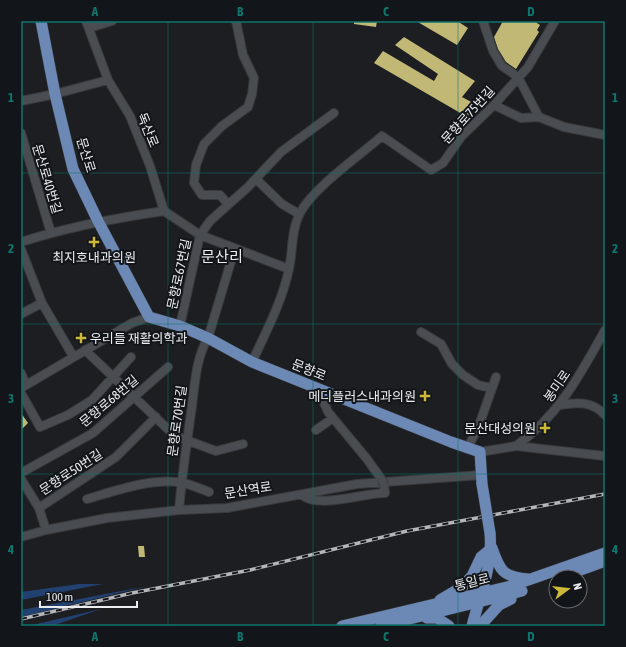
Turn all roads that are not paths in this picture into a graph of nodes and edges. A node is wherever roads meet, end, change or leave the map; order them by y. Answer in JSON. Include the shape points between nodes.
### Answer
{"nodes":[{"id":1,"x":41,"y":21,"type":"edge"},
{"id":2,"x":112,"y":21,"type":"edge"},
{"id":3,"x":236,"y":21,"type":"edge"},
{"id":4,"x":483,"y":21,"type":"edge"},
{"id":5,"x":555,"y":21,"type":"edge"},
{"id":6,"x":87,"y":24,"type":"edge"},
{"id":7,"x":518,"y":77,"type":"junction"},
{"id":8,"x":108,"y":80,"type":"junction"},
{"id":9,"x":55,"y":94,"type":"junction"},
{"id":10,"x":21,"y":101,"type":"edge"},
{"id":11,"x":494,"y":105,"type":"junction"},
{"id":12,"x":334,"y":113,"type":"dead end"},
{"id":13,"x":539,"y":117,"type":"junction"},
{"id":14,"x":21,"y":133,"type":"edge"},
{"id":15,"x":605,"y":135,"type":"edge"},
{"id":16,"x":256,"y":179,"type":"junction"},
{"id":17,"x":228,"y":204,"type":"junction"},
{"id":18,"x":164,"y":211,"type":"junction"},
{"id":19,"x":300,"y":214,"type":"junction"},
{"id":20,"x":98,"y":221,"type":"junction"},
{"id":21,"x":51,"y":233,"type":"junction"},
{"id":22,"x":200,"y":235,"type":"junction"},
{"id":23,"x":21,"y":242,"type":"edge"},
{"id":24,"x":235,"y":248,"type":"junction"},
{"id":25,"x":21,"y":249,"type":"edge"},
{"id":26,"x":289,"y":269,"type":"junction"},
{"id":27,"x":42,"y":304,"type":"junction"},
{"id":28,"x":21,"y":314,"type":"edge"},
{"id":29,"x":149,"y":317,"type":"junction"},
{"id":30,"x":180,"y":326,"type":"junction"},
{"id":31,"x":605,"y":330,"type":"edge"},
{"id":32,"x":422,"y":332,"type":"dead end"},
{"id":33,"x":208,"y":338,"type":"junction"},
{"id":34,"x":85,"y":350,"type":"junction"},
{"id":35,"x":73,"y":356,"type":"junction"},
{"id":36,"x":132,"y":357,"type":"dead end"},
{"id":37,"x":252,"y":362,"type":"junction"},
{"id":38,"x":168,"y":367,"type":"dead end"},
{"id":39,"x":21,"y":373,"type":"edge"},
{"id":40,"x":112,"y":377,"type":"junction"},
{"id":41,"x":496,"y":377,"type":"dead end"},
{"id":42,"x":23,"y":386,"type":"edge"},
{"id":43,"x":491,"y":388,"type":"junction"},
{"id":44,"x":318,"y":389,"type":"junction"},
{"id":45,"x":21,"y":393,"type":"edge"},
{"id":46,"x":134,"y":396,"type":"junction"},
{"id":47,"x":560,"y":405,"type":"junction"},
{"id":48,"x":605,"y":415,"type":"edge"},
{"id":49,"x":156,"y":417,"type":"junction"},
{"id":50,"x":333,"y":418,"type":"junction"},
{"id":51,"x":316,"y":430,"type":"dead end"},
{"id":52,"x":187,"y":441,"type":"junction"},
{"id":53,"x":243,"y":444,"type":"dead end"},
{"id":54,"x":516,"y":446,"type":"junction"},
{"id":55,"x":468,"y":447,"type":"junction"},
{"id":56,"x":480,"y":452,"type":"junction"},
{"id":57,"x":605,"y":456,"type":"edge"},
{"id":58,"x":21,"y":473,"type":"edge"},
{"id":59,"x":21,"y":479,"type":"edge"},
{"id":60,"x":482,"y":479,"type":"junction"},
{"id":61,"x":182,"y":483,"type":"junction"},
{"id":62,"x":209,"y":492,"type":"dead end"},
{"id":63,"x":302,"y":495,"type":"junction"},
{"id":64,"x":87,"y":499,"type":"dead end"},
{"id":65,"x":38,"y":508,"type":"junction"},
{"id":66,"x":179,"y":510,"type":"junction"},
{"id":67,"x":46,"y":530,"type":"junction"},
{"id":68,"x":21,"y":536,"type":"edge"},
{"id":69,"x":492,"y":548,"type":"junction"},
{"id":70,"x":605,"y":552,"type":"edge"},
{"id":71,"x":605,"y":561,"type":"edge"},
{"id":72,"x":583,"y":569,"type":"edge"},
{"id":73,"x":533,"y":580,"type":"junction"},
{"id":74,"x":548,"y":582,"type":"edge"},
{"id":75,"x":526,"y":590,"type":"junction"},
{"id":76,"x":479,"y":599,"type":"junction"},
{"id":77,"x":436,"y":605,"type":"junction"},
{"id":78,"x":421,"y":617,"type":"junction"},
{"id":79,"x":342,"y":626,"type":"edge"},
{"id":80,"x":381,"y":626,"type":"edge"},
{"id":81,"x":449,"y":626,"type":"edge"},
{"id":82,"x":472,"y":626,"type":"edge"},
{"id":83,"x":480,"y":626,"type":"edge"}],
"edges":[{"from":1,"to":9,"type":"main road","name":"문산로"},
{"from":2,"to":6,"type":"street"},
{"from":3,"to":17,"type":"street","via":[[243,55],[254,78],[252,94],[248,107],[222,126],[204,144],[196,165],[194,183],[202,195],[220,195]]},
{"from":4,"to":7,"type":"street","via":[[490,45],[502,66]]},
{"from":5,"to":7,"type":"street","name":"문향로75번길","via":[[528,67]]},
{"from":6,"to":8,"type":"street","name":"독산로"},
{"from":7,"to":11,"type":"street","name":"문향로75번길"},
{"from":7,"to":13,"type":"street"},
{"from":8,"to":9,"type":"street"},
{"from":8,"to":18,"type":"street","name":"독산로","via":[[130,116]]},
{"from":9,"to":10,"type":"street"},
{"from":9,"to":20,"type":"main road","name":"문산로","via":[[73,169]]},
{"from":11,"to":13,"type":"street","via":[[521,118]]},
{"from":11,"to":19,"type":"street","name":"문향로75번길","via":[[461,137],[443,163],[431,170],[382,136],[309,198]]},
{"from":12,"to":16,"type":"street","name":"문향로67번길","via":[[292,143]]},
{"from":13,"to":15,"type":"street","via":[[564,127]]},
{"from":14,"to":21,"type":"street","name":"문산로40번길"},
{"from":16,"to":17,"type":"street","name":"문향로67번길"},
{"from":16,"to":19,"type":"street","via":[[282,204]]},
{"from":17,"to":22,"type":"street","name":"문향로67번길"},
{"from":18,"to":20,"type":"street"},
{"from":18,"to":22,"type":"street"},
{"from":19,"to":26,"type":"street","name":"문향로75번길","via":[[293,236]]},
{"from":20,"to":21,"type":"street","name":"문산로40번길"},
{"from":20,"to":29,"type":"main road","name":"문산로"},
{"from":21,"to":23,"type":"street","name":"문산로40번길"},
{"from":22,"to":24,"type":"street"},
{"from":22,"to":30,"type":"street","name":"문향로67번길"},
{"from":24,"to":26,"type":"street"},
{"from":24,"to":33,"type":"street","name":"문향로70번길"},
{"from":25,"to":27,"type":"street"},
{"from":26,"to":37,"type":"street","name":"문향로75번길","via":[[274,315]]},
{"from":27,"to":28,"type":"street"},
{"from":27,"to":35,"type":"street"},
{"from":29,"to":30,"type":"main road","name":"문향로"},
{"from":29,"to":34,"type":"street","via":[[132,323]]},
{"from":30,"to":33,"type":"main road","name":"문향로"},
{"from":31,"to":47,"type":"street","name":"봉미로"},
{"from":32,"to":43,"type":"street","via":[[441,344],[452,364],[463,375],[478,385]]},
{"from":33,"to":37,"type":"main road","name":"문향로"},
{"from":33,"to":52,"type":"street","name":"문향로70번길","via":[[202,348],[197,367]]},
{"from":34,"to":35,"type":"street"},
{"from":34,"to":40,"type":"street"},
{"from":35,"to":42,"type":"street"},
{"from":36,"to":40,"type":"street"},
{"from":37,"to":44,"type":"main road","name":"문향로"},
{"from":38,"to":46,"type":"street","name":"문향로68번길"},
{"from":39,"to":42,"type":"street"},
{"from":40,"to":45,"type":"street","via":[[92,400],[68,415],[40,427]]},
{"from":40,"to":46,"type":"street"},
{"from":41,"to":43,"type":"street"},
{"from":43,"to":55,"type":"street","via":[[478,428]]},
{"from":44,"to":50,"type":"street"},
{"from":44,"to":55,"type":"main road","name":"문향로"},
{"from":46,"to":49,"type":"street"},
{"from":46,"to":58,"type":"street","name":"문향로68번길","via":[[93,433]]},
{"from":47,"to":48,"type":"street","via":[[579,402],[597,407]]},
{"from":47,"to":54,"type":"street","name":"봉미로","via":[[533,434]]},
{"from":49,"to":52,"type":"street","via":[[175,436]]},
{"from":49,"to":65,"type":"street","name":"문향로50번길","via":[[116,457]]},
{"from":50,"to":51,"type":"street"},
{"from":50,"to":63,"type":"street","via":[[383,482],[385,493],[313,501]]},
{"from":52,"to":53,"type":"street","via":[[216,451]]},
{"from":52,"to":61,"type":"street","name":"문향로70번길"},
{"from":54,"to":56,"type":"street"},
{"from":54,"to":57,"type":"street"},
{"from":55,"to":56,"type":"main road","name":"문향로"},
{"from":56,"to":60,"type":"main road"},
{"from":59,"to":65,"type":"street"},
{"from":60,"to":63,"type":"street","name":"문산역로","via":[[357,484]]},
{"from":60,"to":69,"type":"main road","bridge":true},
{"from":61,"to":62,"type":"street"},
{"from":61,"to":64,"type":"street","via":[[156,482],[127,487]]},
{"from":61,"to":66,"type":"street","name":"문향로70번길"},
{"from":63,"to":66,"type":"street","name":"문산역로","via":[[226,508]]},
{"from":65,"to":67,"type":"street"},
{"from":66,"to":67,"type":"street","name":"문산역로","via":[[107,518]]},
{"from":67,"to":68,"type":"street","name":"문산역로"},
{"from":69,"to":73,"type":"main road","via":[[498,567],[508,576]]},
{"from":69,"to":76,"type":"main road","via":[[489,568]]},
{"from":69,"to":77,"type":"main road","via":[[481,557],[467,582],[440,599]]},
{"from":70,"to":73,"type":"main road","name":"통일로"},
{"from":71,"to":72,"type":"main road"},
{"from":73,"to":76,"type":"main road","name":"통일로"},
{"from":74,"to":75,"type":"main road","name":"통일로"},
{"from":75,"to":76,"type":"main road","name":"통일로"},
{"from":75,"to":83,"type":"main road","via":[[499,605]]},
{"from":76,"to":77,"type":"main road","name":"통일로"},
{"from":76,"to":78,"type":"main road","name":"통일로"},
{"from":76,"to":82,"type":"main road"},
{"from":77,"to":79,"type":"main road","name":"통일로"},
{"from":78,"to":80,"type":"main road","name":"통일로"},
{"from":78,"to":81,"type":"main road","via":[[437,618]]}]}
